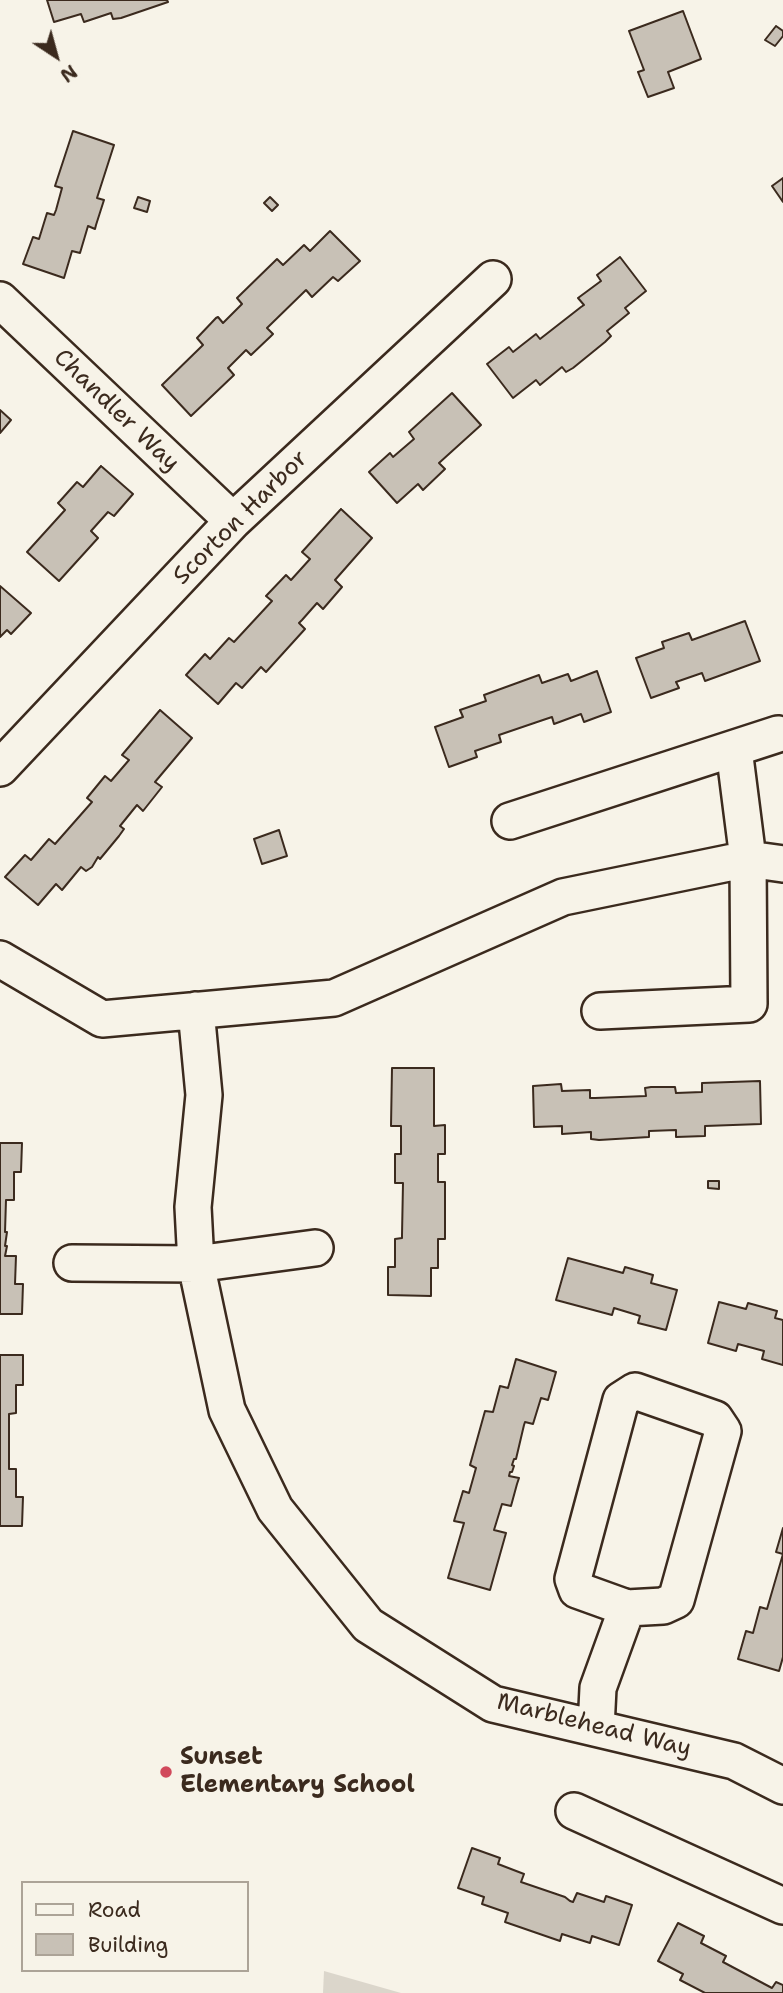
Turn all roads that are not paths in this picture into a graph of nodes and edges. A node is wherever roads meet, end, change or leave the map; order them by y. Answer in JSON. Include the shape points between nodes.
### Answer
{"nodes":[{"id":1,"x":493,"y":279,"type":"dead end"},
{"id":2,"x":0,"y":300,"type":"edge"},
{"id":3,"x":233,"y":522,"type":"junction"},
{"id":4,"x":778,"y":734,"type":"dead end"},
{"id":5,"x":734,"y":749,"type":"junction"},
{"id":6,"x":0,"y":768,"type":"edge"},
{"id":7,"x":510,"y":821,"type":"dead end"},
{"id":8,"x":748,"y":859,"type":"junction"},
{"id":9,"x":783,"y":864,"type":"edge"},
{"id":10,"x":0,"y":960,"type":"edge"},
{"id":11,"x":196,"y":1010,"type":"junction"},
{"id":12,"x":600,"y":1011,"type":"dead end"},
{"id":13,"x":315,"y":1248,"type":"dead end"},
{"id":14,"x":72,"y":1263,"type":"dead end"},
{"id":15,"x":196,"y":1264,"type":"junction"},
{"id":16,"x":627,"y":1608,"type":"junction"},
{"id":17,"x":596,"y":1728,"type":"junction"},
{"id":18,"x":783,"y":1786,"type":"edge"},
{"id":19,"x":574,"y":1811,"type":"dead end"},
{"id":20,"x":783,"y":1906,"type":"edge"}],
"edges":[{"from":1,"to":3,"type":"street","name":"Scorton Harbor"},
{"from":2,"to":3,"type":"street","name":"Chandler Way"},
{"from":3,"to":6,"type":"street","name":"Scorton Harbor"},
{"from":4,"to":5,"type":"street"},
{"from":5,"to":7,"type":"street"},
{"from":5,"to":8,"type":"street"},
{"from":8,"to":9,"type":"street"},
{"from":8,"to":11,"type":"street","via":[[563,897],[334,998]]},
{"from":8,"to":12,"type":"street","via":[[749,1004]]},
{"from":10,"to":11,"type":"street","via":[[102,1019]]},
{"from":11,"to":15,"type":"street","name":"Marblehead Way","via":[[204,1095],[193,1207]]},
{"from":13,"to":15,"type":"street"},
{"from":14,"to":15,"type":"street"},
{"from":15,"to":17,"type":"street","name":"Marblehead Way","via":[[227,1410],[275,1509],[368,1625],[493,1704]]},
{"from":16,"to":16,"type":"street","via":[[577,1590],[573,1579],[621,1400],[635,1391],[715,1419],[723,1431],[676,1600],[663,1606]]},
{"from":16,"to":17,"type":"street","via":[[598,1688]]},
{"from":17,"to":18,"type":"street","name":"Marblehead Way","via":[[734,1761]]},
{"from":19,"to":20,"type":"street"}]}
